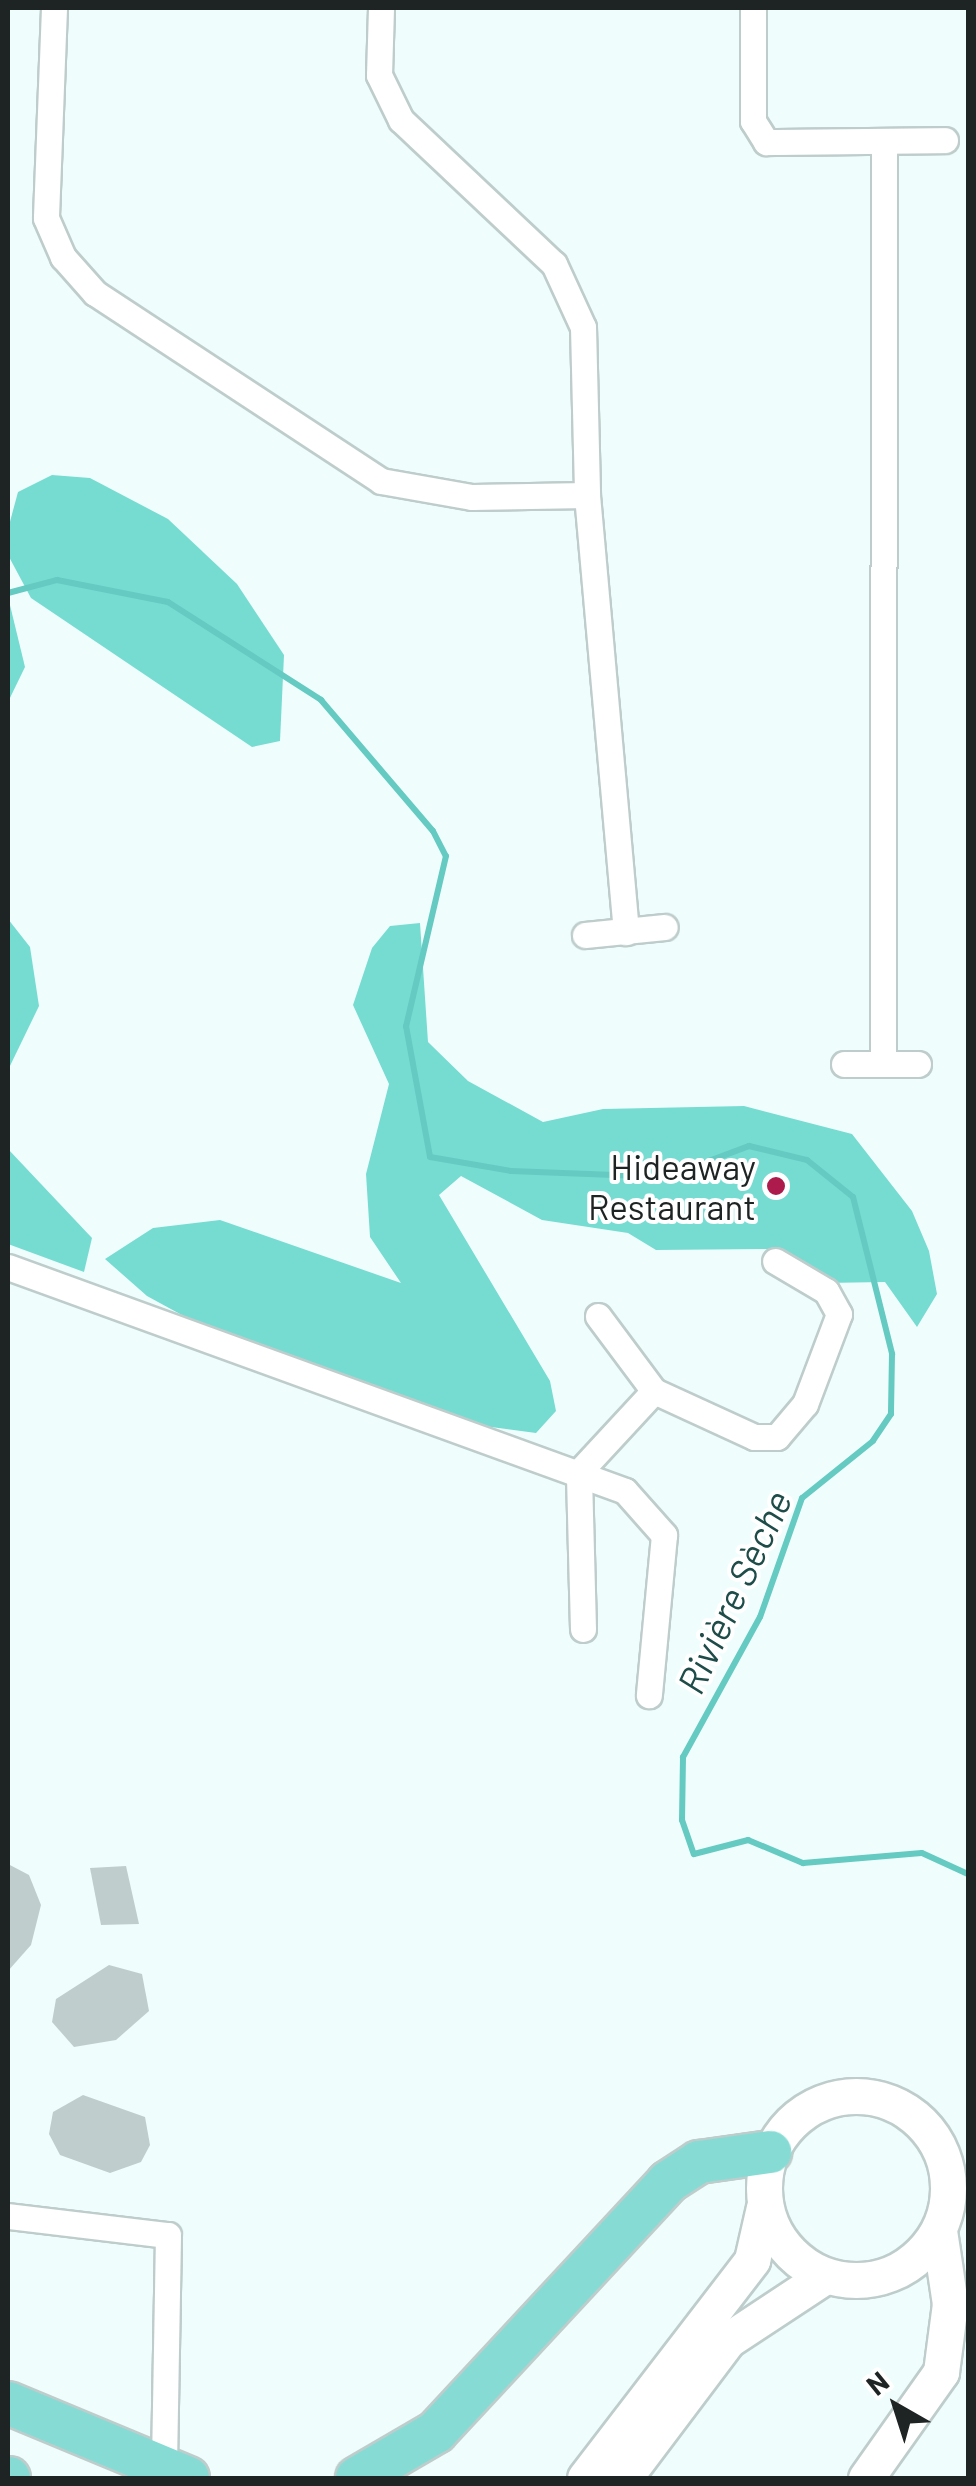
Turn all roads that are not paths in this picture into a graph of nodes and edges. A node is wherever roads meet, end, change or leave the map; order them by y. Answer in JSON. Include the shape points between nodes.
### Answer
{"nodes":[{"id":1,"x":54,"y":8,"type":"edge"},
{"id":2,"x":381,"y":8,"type":"edge"},
{"id":3,"x":752,"y":8,"type":"edge"},
{"id":4,"x":945,"y":140,"type":"dead end"},
{"id":5,"x":884,"y":143,"type":"junction"},
{"id":6,"x":587,"y":495,"type":"junction"},
{"id":7,"x":665,"y":927,"type":"dead end"},
{"id":8,"x":626,"y":932,"type":"junction"},
{"id":9,"x":586,"y":936,"type":"dead end"},
{"id":10,"x":844,"y":1064,"type":"dead end"},
{"id":11,"x":883,"y":1064,"type":"junction"},
{"id":12,"x":918,"y":1064,"type":"dead end"},
{"id":13,"x":775,"y":1261,"type":"dead end"},
{"id":14,"x":8,"y":1267,"type":"edge"},
{"id":15,"x":598,"y":1316,"type":"dead end"},
{"id":16,"x":654,"y":1391,"type":"junction"},
{"id":17,"x":579,"y":1472,"type":"junction"},
{"id":18,"x":583,"y":1628,"type":"dead end"},
{"id":19,"x":649,"y":1696,"type":"dead end"},
{"id":20,"x":770,"y":2152,"type":"junction"},
{"id":21,"x":764,"y":2206,"type":"junction"},
{"id":22,"x":8,"y":2216,"type":"edge"},
{"id":23,"x":938,"y":2230,"type":"junction"},
{"id":24,"x":825,"y":2276,"type":"junction"},
{"id":25,"x":8,"y":2402,"type":"edge"},
{"id":26,"x":176,"y":2474,"type":"edge"},
{"id":27,"x":357,"y":2478,"type":"edge"},
{"id":28,"x":585,"y":2478,"type":"edge"},
{"id":29,"x":624,"y":2478,"type":"edge"},
{"id":30,"x":866,"y":2478,"type":"edge"}],
"edges":[{"from":1,"to":6,"type":"street","via":[[46,218],[63,257],[95,292],[381,481],[440,495]]},
{"from":2,"to":6,"type":"street","via":[[379,75],[401,120],[544,252],[570,291],[586,350]]},
{"from":3,"to":5,"type":"street","via":[[758,137]]},
{"from":4,"to":5,"type":"street"},
{"from":5,"to":11,"type":"street"},
{"from":6,"to":8,"type":"street"},
{"from":7,"to":8,"type":"street"},
{"from":8,"to":9,"type":"street"},
{"from":10,"to":11,"type":"street"},
{"from":11,"to":12,"type":"street"},
{"from":13,"to":16,"type":"street","via":[[826,1291],[839,1314],[793,1427],[754,1436]]},
{"from":14,"to":17,"type":"street"},
{"from":15,"to":16,"type":"street"},
{"from":16,"to":17,"type":"street"},
{"from":17,"to":18,"type":"street"},
{"from":17,"to":19,"type":"street","via":[[643,1504],[664,1535]]},
{"from":20,"to":21,"type":"main road"},
{"from":20,"to":23,"type":"main road","via":[[815,2104],[880,2098],[910,2112],[947,2165]]},
{"from":20,"to":27,"type":"highway","via":[[699,2162],[668,2182],[436,2432]]},
{"from":21,"to":24,"type":"main road","via":[[785,2249]]},
{"from":21,"to":28,"type":"main road","via":[[752,2260]]},
{"from":22,"to":26,"type":"street","via":[[168,2235]]},
{"from":23,"to":24,"type":"main road","via":[[890,2274]]},
{"from":23,"to":30,"type":"main road","via":[[950,2304],[941,2372]]},
{"from":24,"to":29,"type":"main road","via":[[728,2340]]},
{"from":25,"to":26,"type":"highway"}]}
